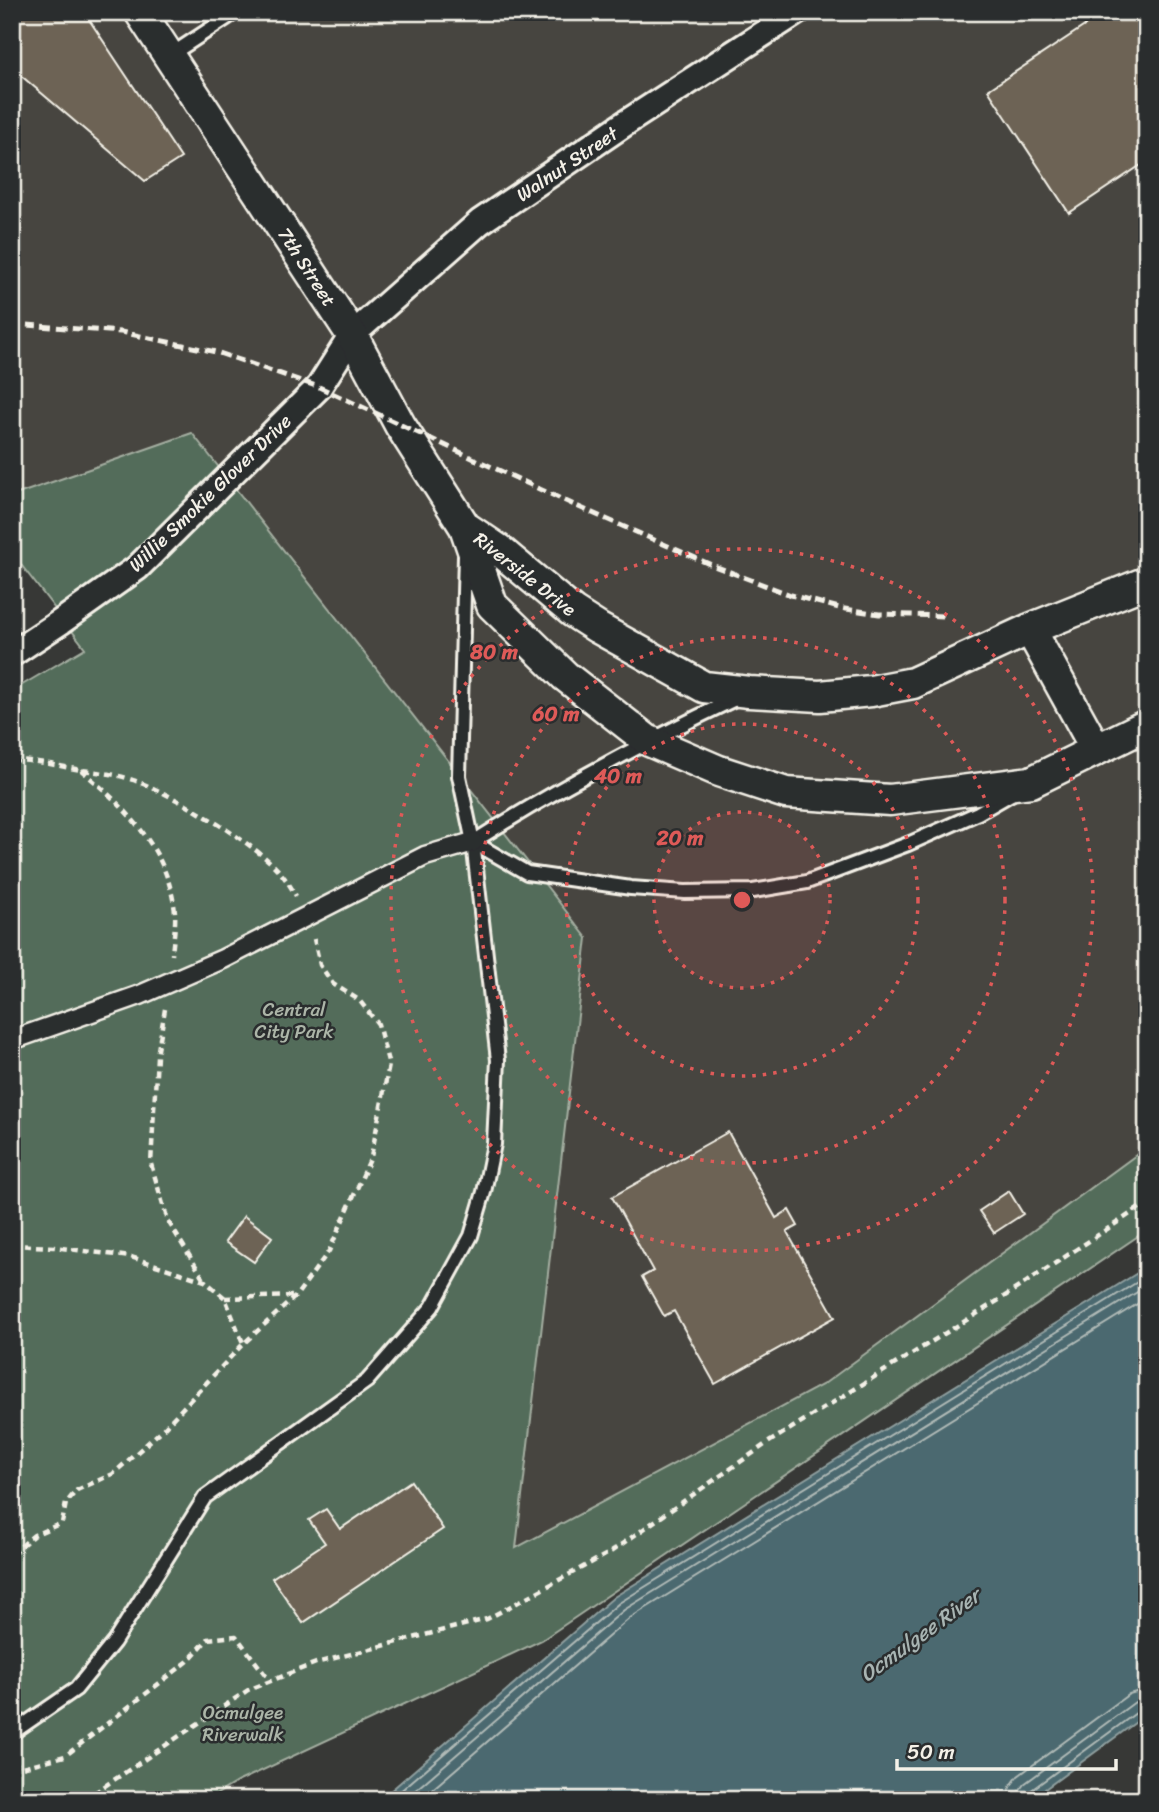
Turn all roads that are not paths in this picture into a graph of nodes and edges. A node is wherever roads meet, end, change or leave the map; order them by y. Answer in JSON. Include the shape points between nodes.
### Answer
{"nodes":[{"id":1,"x":141,"y":12,"type":"edge"},
{"id":2,"x":236,"y":12,"type":"edge"},
{"id":3,"x":797,"y":12,"type":"edge"},
{"id":4,"x":169,"y":56,"type":"junction"},
{"id":5,"x":352,"y":335,"type":"junction"},
{"id":6,"x":465,"y":527,"type":"junction"},
{"id":7,"x":1147,"y":582,"type":"edge"},
{"id":8,"x":1030,"y":629,"type":"junction"},
{"id":9,"x":12,"y":654,"type":"edge"},
{"id":10,"x":749,"y":692,"type":"junction"},
{"id":11,"x":1147,"y":725,"type":"edge"},
{"id":12,"x":647,"y":740,"type":"junction"},
{"id":13,"x":1096,"y":749,"type":"junction"},
{"id":14,"x":1031,"y":782,"type":"junction"},
{"id":15,"x":473,"y":842,"type":"junction"},
{"id":16,"x":12,"y":1040,"type":"edge"},
{"id":17,"x":12,"y":1733,"type":"edge"}],
"edges":[{"from":1,"to":4,"type":"street","name":"7th Street"},
{"from":2,"to":4,"type":"lane"},
{"from":3,"to":5,"type":"street","name":"Walnut Street","via":[[480,222]]},
{"from":4,"to":5,"type":"street","name":"7th Street"},
{"from":5,"to":6,"type":"street","name":"7th Street","via":[[400,425]]},
{"from":5,"to":9,"type":"street","name":"Willie Smokie Glover Drive","via":[[318,387],[137,568]]},
{"from":6,"to":10,"type":"street","name":"Riverside Drive","via":[[598,628],[704,687]]},
{"from":6,"to":12,"type":"street","name":"Riverside Drive","via":[[492,605],[565,676]]},
{"from":6,"to":15,"type":"lane","via":[[459,776]]},
{"from":7,"to":8,"type":"street","name":"Riverside Drive"},
{"from":8,"to":10,"type":"street","name":"Riverside Drive","via":[[913,682],[820,696]]},
{"from":8,"to":13,"type":"street"},
{"from":10,"to":12,"type":"lane"},
{"from":11,"to":13,"type":"street","name":"Riverside Drive"},
{"from":12,"to":14,"type":"street","name":"Riverside Drive","via":[[719,771],[809,796],[890,800]]},
{"from":12,"to":15,"type":"lane"},
{"from":13,"to":14,"type":"street","name":"Riverside Drive"},
{"from":14,"to":15,"type":"lane","via":[[978,813],[908,844],[807,882],[753,891],[631,888],[527,873]]},
{"from":15,"to":16,"type":"street","via":[[425,856],[223,959]]},
{"from":15,"to":17,"type":"lane","via":[[498,1060],[494,1144],[471,1236],[432,1307],[367,1381],[205,1497],[114,1642],[76,1689]]}]}
